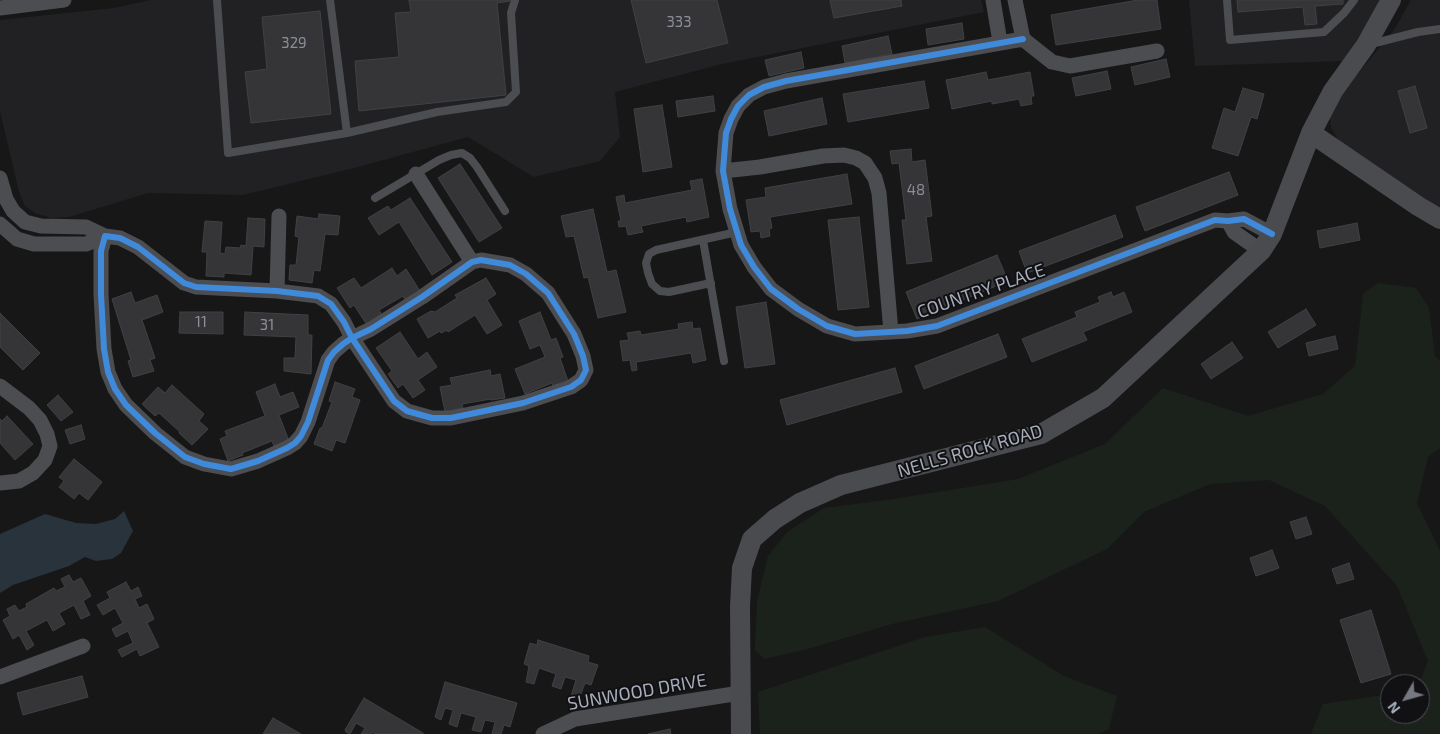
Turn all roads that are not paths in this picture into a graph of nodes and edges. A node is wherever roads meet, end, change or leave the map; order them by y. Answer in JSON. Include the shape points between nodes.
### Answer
{"nodes":[{"id":1,"x":64,"y":0,"type":"edge"},
{"id":2,"x":217,"y":0,"type":"edge"},
{"id":3,"x":330,"y":0,"type":"edge"},
{"id":4,"x":514,"y":0,"type":"edge"},
{"id":5,"x":992,"y":0,"type":"edge"},
{"id":6,"x":1015,"y":0,"type":"edge"},
{"id":7,"x":1227,"y":0,"type":"edge"},
{"id":8,"x":1354,"y":0,"type":"edge"},
{"id":9,"x":1391,"y":0,"type":"edge"},
{"id":10,"x":0,"y":8,"type":"edge"},
{"id":11,"x":1440,"y":29,"type":"edge"},
{"id":12,"x":1023,"y":39,"type":"junction"},
{"id":13,"x":1000,"y":42,"type":"junction"},
{"id":14,"x":1366,"y":46,"type":"junction"},
{"id":15,"x":1157,"y":51,"type":"dead end"},
{"id":16,"x":347,"y":133,"type":"junction"},
{"id":17,"x":1311,"y":133,"type":"junction"},
{"id":18,"x":723,"y":171,"type":"junction"},
{"id":19,"x":416,"y":174,"type":"junction"},
{"id":20,"x":0,"y":178,"type":"edge"},
{"id":21,"x":375,"y":198,"type":"dead end"},
{"id":22,"x":3,"y":200,"type":"edge"},
{"id":23,"x":505,"y":211,"type":"dead end"},
{"id":24,"x":279,"y":216,"type":"dead end"},
{"id":25,"x":1440,"y":219,"type":"edge"},
{"id":26,"x":1228,"y":221,"type":"junction"},
{"id":27,"x":0,"y":224,"type":"edge"},
{"id":28,"x":737,"y":232,"type":"junction"},
{"id":29,"x":1272,"y":234,"type":"junction"},
{"id":30,"x":105,"y":236,"type":"junction"},
{"id":31,"x":703,"y":240,"type":"junction"},
{"id":32,"x":1261,"y":251,"type":"junction"},
{"id":33,"x":472,"y":262,"type":"junction"},
{"id":34,"x":710,"y":283,"type":"junction"},
{"id":35,"x":277,"y":291,"type":"junction"},
{"id":36,"x":891,"y":332,"type":"junction"},
{"id":37,"x":352,"y":338,"type":"junction"},
{"id":38,"x":724,"y":361,"type":"dead end"},
{"id":39,"x":0,"y":386,"type":"edge"},
{"id":40,"x":0,"y":483,"type":"edge"},
{"id":41,"x":83,"y":646,"type":"dead end"},
{"id":42,"x":0,"y":677,"type":"edge"},
{"id":43,"x":740,"y":693,"type":"junction"},
{"id":44,"x":543,"y":734,"type":"edge"},
{"id":45,"x":741,"y":734,"type":"edge"}],
"edges":[{"from":1,"to":10,"type":"street"},
{"from":2,"to":16,"type":"lane","via":[[228,153]]},
{"from":3,"to":16,"type":"lane"},
{"from":4,"to":16,"type":"lane","via":[[511,13],[516,92],[506,102],[437,112]]},
{"from":5,"to":13,"type":"street"},
{"from":6,"to":12,"type":"street"},
{"from":7,"to":8,"type":"lane","via":[[1230,40],[1324,32]]},
{"from":9,"to":14,"type":"main road","name":"NELLS ROCK ROAD"},
{"from":11,"to":14,"type":"lane"},
{"from":12,"to":13,"type":"street","name":"COUNTRY PLACE"},
{"from":12,"to":15,"type":"street","via":[[1052,62],[1070,66]]},
{"from":13,"to":18,"type":"street","name":"COUNTRY PLACE","via":[[764,87],[749,95],[730,119]]},
{"from":14,"to":17,"type":"main road","name":"NELLS ROCK ROAD","via":[[1333,91]]},
{"from":17,"to":25,"type":"main road"},
{"from":17,"to":29,"type":"main road","name":"NELLS ROCK ROAD"},
{"from":18,"to":28,"type":"street","name":"COUNTRY PLACE"},
{"from":18,"to":36,"type":"street","via":[[823,156],[844,155],[865,163],[875,178],[879,194]]},
{"from":19,"to":21,"type":"lane"},
{"from":19,"to":23,"type":"lane","via":[[439,160],[462,153],[477,167]]},
{"from":19,"to":33,"type":"street"},
{"from":20,"to":22,"type":"street"},
{"from":22,"to":30,"type":"street","via":[[25,222],[41,226],[86,227]]},
{"from":24,"to":35,"type":"street"},
{"from":26,"to":29,"type":"street","name":"COUNTRY PLACE","via":[[1244,219]]},
{"from":26,"to":32,"type":"street","via":[[1234,232]]},
{"from":26,"to":36,"type":"street","name":"COUNTRY PLACE","via":[[1206,223],[937,326]]},
{"from":27,"to":30,"type":"street","via":[[17,240],[34,244],[86,244]]},
{"from":28,"to":31,"type":"lane"},
{"from":28,"to":36,"type":"street","name":"COUNTRY PLACE","via":[[741,245],[770,289],[798,309],[827,326],[855,334]]},
{"from":29,"to":32,"type":"main road","name":"NELLS ROCK ROAD"},
{"from":30,"to":35,"type":"street","via":[[120,238],[138,247],[184,284]]},
{"from":30,"to":37,"type":"street","via":[[101,251],[101,294],[108,372],[126,405],[185,457],[231,469],[258,461],[295,443],[308,422],[328,360]]},
{"from":31,"to":34,"type":"lane"},
{"from":31,"to":34,"type":"lane","via":[[656,250],[646,263],[652,284],[660,291]]},
{"from":32,"to":43,"type":"main road","name":"NELLS ROCK ROAD","via":[[1103,398],[1041,434],[841,485],[800,503],[775,519],[752,539],[742,568]]},
{"from":33,"to":37,"type":"street","via":[[422,297]]},
{"from":33,"to":37,"type":"street","via":[[480,260],[510,265],[548,293],[574,334],[583,356],[586,370],[581,380],[571,387],[523,403],[451,418],[432,418],[407,411],[394,401]]},
{"from":34,"to":38,"type":"lane"},
{"from":35,"to":37,"type":"street","via":[[318,296],[330,304]]},
{"from":39,"to":40,"type":"street","via":[[40,420],[50,446],[46,460],[33,473],[19,481]]},
{"from":41,"to":42,"type":"street"},
{"from":43,"to":44,"type":"street","name":"SUNWOOD DRIVE","via":[[575,719]]},
{"from":43,"to":45,"type":"main road","name":"NELLS ROCK ROAD"}]}
